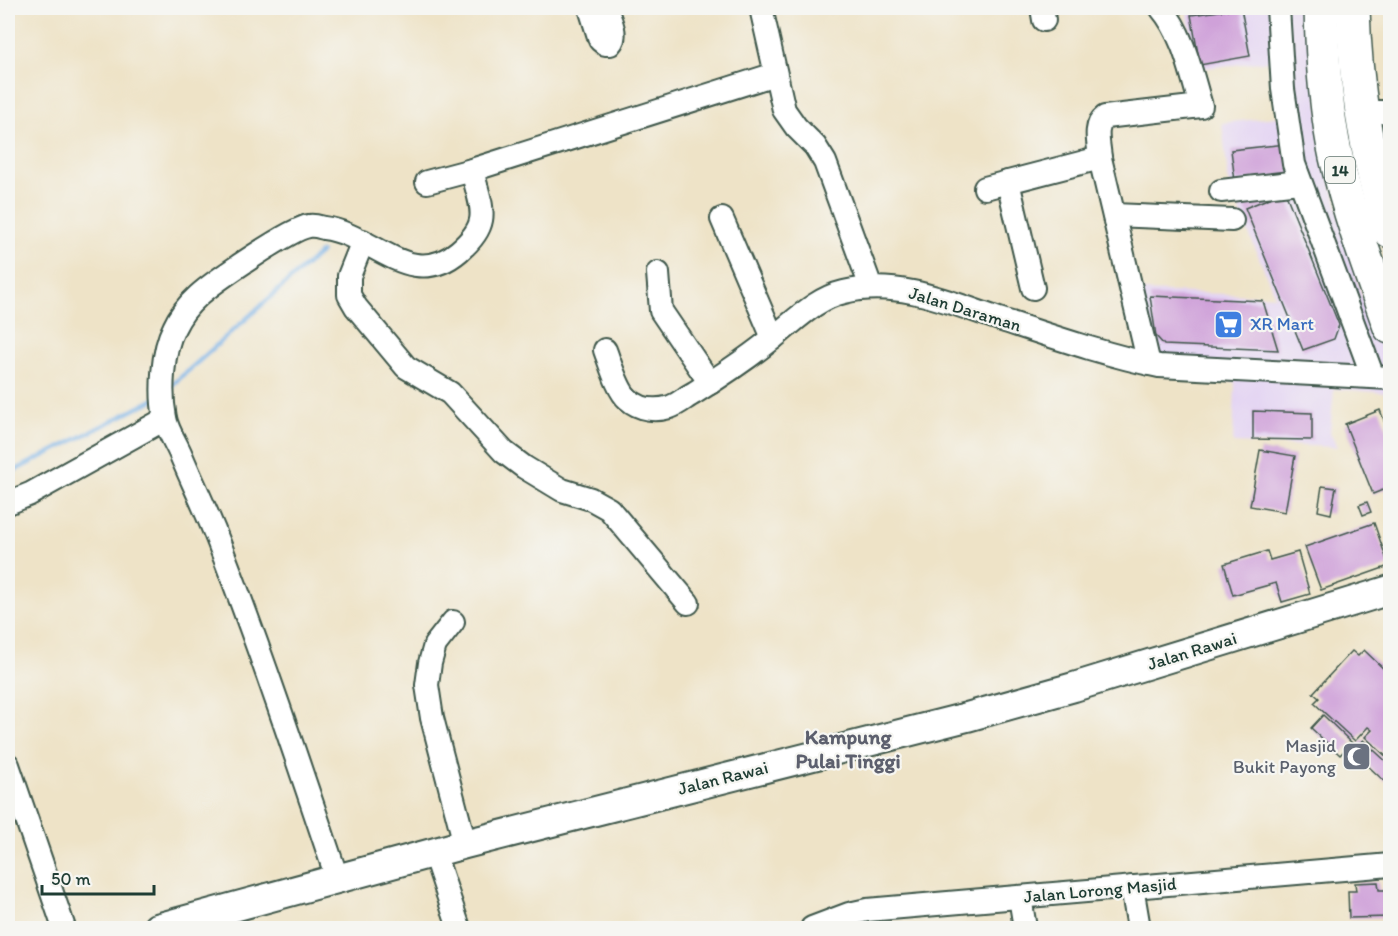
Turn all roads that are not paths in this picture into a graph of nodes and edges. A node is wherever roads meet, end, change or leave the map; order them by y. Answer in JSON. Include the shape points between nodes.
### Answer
{"nodes":[{"id":1,"x":590,"y":8,"type":"edge"},
{"id":2,"x":606,"y":8,"type":"edge"},
{"id":3,"x":761,"y":8,"type":"edge"},
{"id":4,"x":1161,"y":8,"type":"edge"},
{"id":5,"x":1278,"y":8,"type":"edge"},
{"id":6,"x":1321,"y":8,"type":"edge"},
{"id":7,"x":1353,"y":8,"type":"edge"},
{"id":8,"x":775,"y":74,"type":"junction"},
{"id":9,"x":1376,"y":112,"type":"edge"},
{"id":10,"x":1100,"y":158,"type":"junction"},
{"id":11,"x":472,"y":170,"type":"junction"},
{"id":12,"x":427,"y":182,"type":"dead end"},
{"id":13,"x":1008,"y":182,"type":"junction"},
{"id":14,"x":1299,"y":182,"type":"junction"},
{"id":15,"x":985,"y":188,"type":"dead end"},
{"id":16,"x":1221,"y":191,"type":"dead end"},
{"id":17,"x":1114,"y":215,"type":"junction"},
{"id":18,"x":722,"y":219,"type":"dead end"},
{"id":19,"x":1232,"y":220,"type":"dead end"},
{"id":20,"x":1390,"y":231,"type":"edge"},
{"id":21,"x":363,"y":241,"type":"junction"},
{"id":22,"x":658,"y":273,"type":"dead end"},
{"id":23,"x":871,"y":287,"type":"junction"},
{"id":24,"x":1034,"y":288,"type":"dead end"},
{"id":25,"x":1390,"y":327,"type":"edge"},
{"id":26,"x":773,"y":338,"type":"junction"},
{"id":27,"x":605,"y":350,"type":"dead end"},
{"id":28,"x":1149,"y":364,"type":"junction"},
{"id":29,"x":1382,"y":377,"type":"edge"},
{"id":30,"x":710,"y":383,"type":"junction"},
{"id":31,"x":165,"y":419,"type":"junction"},
{"id":32,"x":8,"y":503,"type":"edge"},
{"id":33,"x":1390,"y":590,"type":"edge"},
{"id":34,"x":688,"y":603,"type":"dead end"},
{"id":35,"x":453,"y":622,"type":"dead end"},
{"id":36,"x":8,"y":765,"type":"edge"},
{"id":37,"x":465,"y":844,"type":"junction"},
{"id":38,"x":434,"y":853,"type":"junction"},
{"id":39,"x":1390,"y":865,"type":"edge"},
{"id":40,"x":337,"y":878,"type":"junction"},
{"id":41,"x":1132,"y":887,"type":"junction"},
{"id":42,"x":1020,"y":897,"type":"junction"},
{"id":43,"x":64,"y":928,"type":"edge"},
{"id":44,"x":157,"y":928,"type":"edge"},
{"id":45,"x":459,"y":928,"type":"edge"},
{"id":46,"x":812,"y":928,"type":"edge"},
{"id":47,"x":1025,"y":928,"type":"edge"},
{"id":48,"x":1139,"y":928,"type":"edge"}],
"edges":[{"from":1,"to":2,"type":"street","via":[[600,40],[610,44],[614,35]]},
{"from":3,"to":8,"type":"street"},
{"from":4,"to":10,"type":"street","via":[[1182,44],[1202,106],[1105,117],[1097,128]]},
{"from":5,"to":14,"type":"street","via":[[1283,89]]},
{"from":6,"to":25,"type":"highway","number":"14","via":[[1322,53],[1336,157],[1356,230]]},
{"from":7,"to":9,"type":"highway","number":"14","via":[[1354,51]]},
{"from":8,"to":11,"type":"street"},
{"from":8,"to":23,"type":"street","via":[[788,118],[825,162]]},
{"from":9,"to":20,"type":"highway","number":"14","via":[[1368,150]]},
{"from":10,"to":13,"type":"street"},
{"from":10,"to":17,"type":"street"},
{"from":11,"to":12,"type":"street"},
{"from":11,"to":21,"type":"street","via":[[482,224],[472,240],[453,256],[422,267],[404,263]]},
{"from":13,"to":15,"type":"street"},
{"from":13,"to":24,"type":"street"},
{"from":14,"to":16,"type":"street"},
{"from":14,"to":29,"type":"street"},
{"from":17,"to":19,"type":"street"},
{"from":17,"to":28,"type":"street"},
{"from":18,"to":26,"type":"street"},
{"from":21,"to":31,"type":"street","via":[[330,228],[310,226],[290,232],[200,294],[182,312],[172,331],[163,370]]},
{"from":21,"to":34,"type":"street","via":[[349,276],[349,295],[406,367],[450,393],[504,452],[524,467],[562,490],[609,509]]},
{"from":22,"to":30,"type":"street","via":[[662,311]]},
{"from":23,"to":26,"type":"street","name":"Jalan Daraman","via":[[819,301]]},
{"from":23,"to":28,"type":"street","name":"Jalan Daraman","via":[[926,295]]},
{"from":26,"to":30,"type":"street","name":"Jalan Daraman"},
{"from":27,"to":30,"type":"street","name":"Jalan Daraman","via":[[625,397],[645,409],[672,406]]},
{"from":28,"to":29,"type":"street","name":"Jalan Daraman"},
{"from":31,"to":32,"type":"street"},
{"from":31,"to":40,"type":"street","via":[[256,640]]},
{"from":33,"to":37,"type":"main road","name":"Jalan Rawai","via":[[967,717]]},
{"from":35,"to":37,"type":"street","via":[[435,645],[427,685]]},
{"from":36,"to":43,"type":"street"},
{"from":37,"to":38,"type":"main road","name":"Jalan Rawai"},
{"from":38,"to":40,"type":"main road","name":"Jalan Rawai"},
{"from":38,"to":45,"type":"street"},
{"from":39,"to":41,"type":"street","name":"Jalan Lorong Masjid"},
{"from":40,"to":44,"type":"main road","name":"Jalan Rawai"},
{"from":41,"to":42,"type":"street","name":"Jalan Lorong Masjid"},
{"from":41,"to":48,"type":"street"},
{"from":42,"to":46,"type":"street","name":"Jalan Lorong Masjid","via":[[867,910]]},
{"from":42,"to":47,"type":"street"}]}
